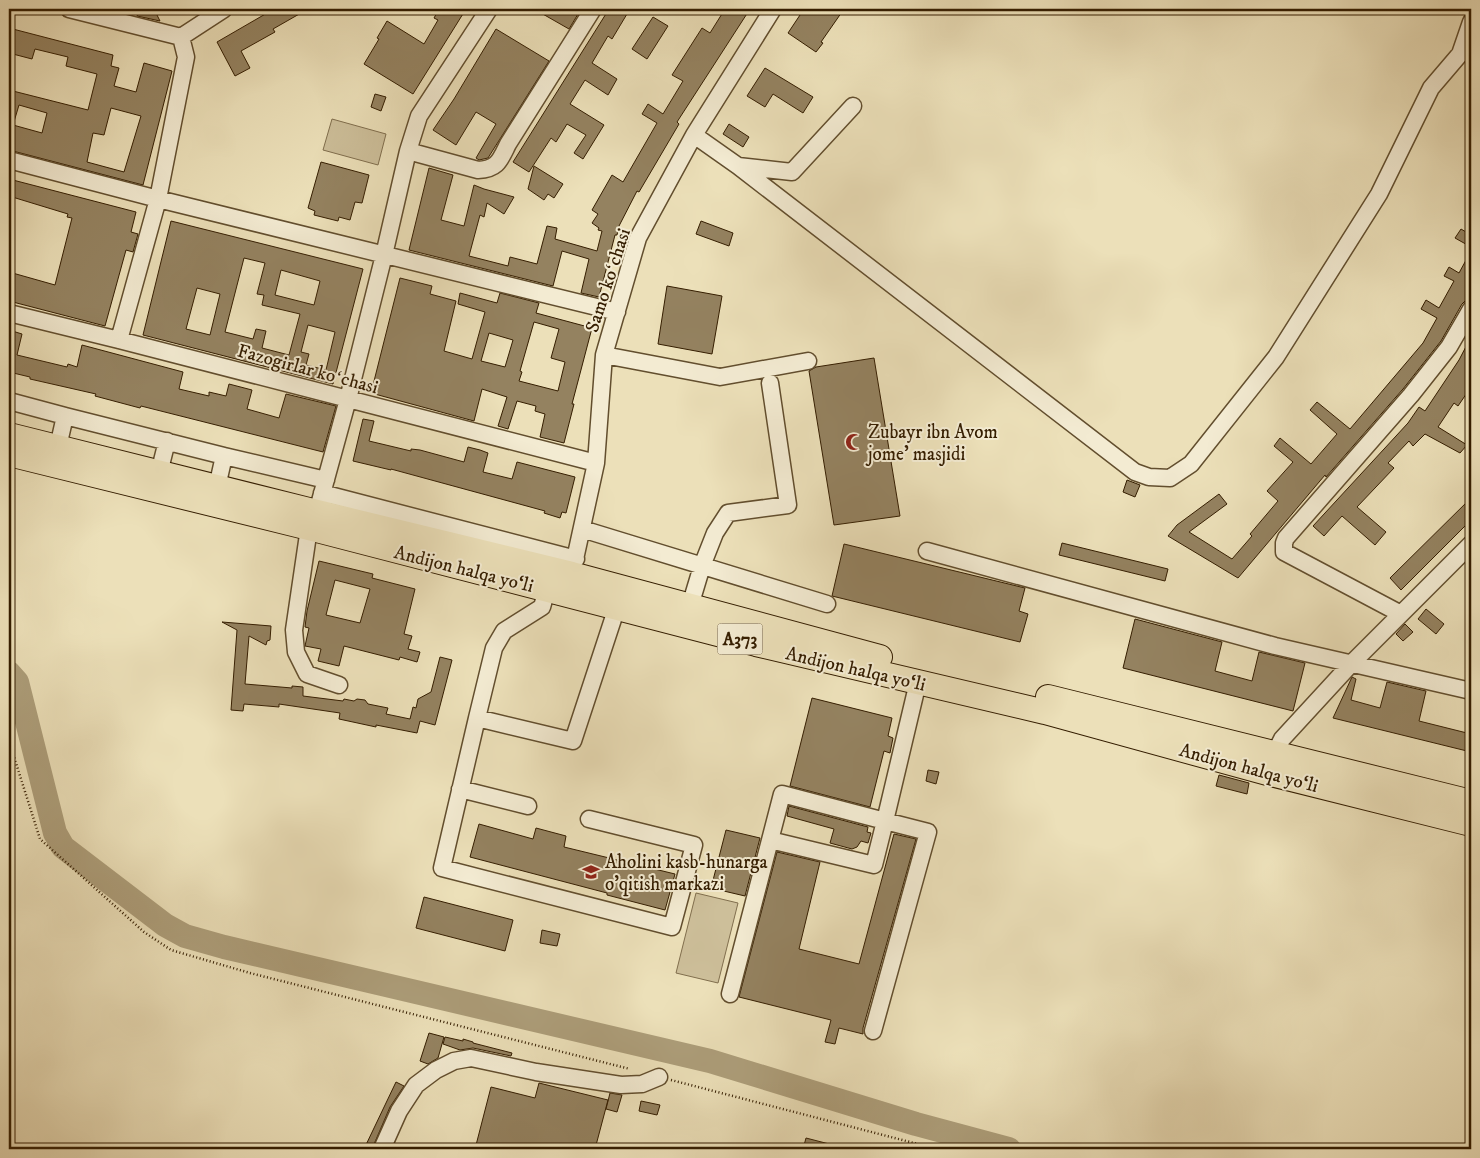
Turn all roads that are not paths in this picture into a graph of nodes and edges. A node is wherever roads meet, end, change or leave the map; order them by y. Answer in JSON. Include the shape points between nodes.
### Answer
{"nodes":[{"id":1,"x":70,"y":9,"type":"edge"},
{"id":2,"x":224,"y":9,"type":"edge"},
{"id":3,"x":489,"y":9,"type":"edge"},
{"id":4,"x":593,"y":9,"type":"edge"},
{"id":5,"x":773,"y":9,"type":"edge"},
{"id":6,"x":1471,"y":22,"type":"edge"},
{"id":7,"x":181,"y":38,"type":"junction"},
{"id":8,"x":853,"y":106,"type":"dead end"},
{"id":9,"x":694,"y":135,"type":"junction"},
{"id":10,"x":408,"y":151,"type":"junction"},
{"id":11,"x":9,"y":160,"type":"edge"},
{"id":12,"x":738,"y":166,"type":"junction"},
{"id":13,"x":158,"y":198,"type":"junction"},
{"id":14,"x":384,"y":255,"type":"junction"},
{"id":15,"x":1471,"y":308,"type":"edge"},
{"id":16,"x":617,"y":312,"type":"junction"},
{"id":17,"x":9,"y":313,"type":"edge"},
{"id":18,"x":119,"y":340,"type":"junction"},
{"id":19,"x":604,"y":355,"type":"junction"},
{"id":20,"x":808,"y":361,"type":"dead end"},
{"id":21,"x":770,"y":383,"type":"dead end"},
{"id":22,"x":348,"y":399,"type":"junction"},
{"id":23,"x":9,"y":401,"type":"edge"},
{"id":24,"x":65,"y":416,"type":"junction"},
{"id":25,"x":9,"y":435,"type":"edge"},
{"id":26,"x":167,"y":441,"type":"junction"},
{"id":27,"x":58,"y":447,"type":"junction"},
{"id":28,"x":9,"y":454,"type":"edge"},
{"id":29,"x":224,"y":456,"type":"junction"},
{"id":30,"x":596,"y":463,"type":"junction"},
{"id":31,"x":159,"y":472,"type":"junction"},
{"id":32,"x":217,"y":487,"type":"junction"},
{"id":33,"x":319,"y":503,"type":"junction"},
{"id":34,"x":582,"y":529,"type":"junction"},
{"id":35,"x":1471,"y":544,"type":"edge"},
{"id":36,"x":926,"y":551,"type":"dead end"},
{"id":37,"x":702,"y":566,"type":"junction"},
{"id":38,"x":566,"y":579,"type":"junction"},
{"id":39,"x":827,"y":604,"type":"dead end"},
{"id":40,"x":690,"y":606,"type":"junction"},
{"id":41,"x":617,"y":607,"type":"junction"},
{"id":42,"x":1401,"y":614,"type":"junction"},
{"id":43,"x":1351,"y":664,"type":"junction"},
{"id":44,"x":918,"y":682,"type":"junction"},
{"id":45,"x":339,"y":685,"type":"dead end"},
{"id":46,"x":1471,"y":691,"type":"edge"},
{"id":47,"x":477,"y":718,"type":"junction"},
{"id":48,"x":1275,"y":753,"type":"junction"},
{"id":49,"x":460,"y":789,"type":"junction"},
{"id":50,"x":1471,"y":802,"type":"edge"},
{"id":51,"x":528,"y":806,"type":"dead end"},
{"id":52,"x":589,"y":819,"type":"dead end"},
{"id":53,"x":885,"y":821,"type":"junction"},
{"id":54,"x":1471,"y":824,"type":"edge"},
{"id":55,"x":770,"y":840,"type":"junction"},
{"id":56,"x":730,"y":994,"type":"dead end"},
{"id":57,"x":873,"y":1031,"type":"dead end"},
{"id":58,"x":659,"y":1077,"type":"road end"},
{"id":59,"x":382,"y":1149,"type":"edge"}],
"edges":[{"from":1,"to":7,"type":"street"},
{"from":2,"to":7,"type":"street"},
{"from":3,"to":10,"type":"street","via":[[420,116]]},
{"from":4,"to":10,"type":"street","via":[[498,164],[489,170],[478,170]]},
{"from":5,"to":9,"type":"street","name":"Samo koʻchasi"},
{"from":6,"to":12,"type":"street","via":[[1460,54],[1431,88],[1379,194],[1276,357],[1191,464],[1170,478],[1149,478],[1135,472]]},
{"from":7,"to":13,"type":"street","via":[[186,57]]},
{"from":8,"to":12,"type":"street","via":[[792,172]]},
{"from":9,"to":12,"type":"street"},
{"from":9,"to":16,"type":"street","name":"Samo koʻchasi","via":[[638,238]]},
{"from":10,"to":14,"type":"street"},
{"from":11,"to":13,"type":"street"},
{"from":13,"to":14,"type":"street"},
{"from":13,"to":18,"type":"street"},
{"from":14,"to":16,"type":"street"},
{"from":14,"to":22,"type":"street"},
{"from":15,"to":42,"type":"street","via":[[1448,347],[1411,395],[1284,543],[1284,552]]},
{"from":16,"to":19,"type":"street","name":"Samo koʻchasi"},
{"from":17,"to":18,"type":"street","name":"Fazogirlar koʻchasi"},
{"from":18,"to":22,"type":"street","name":"Fazogirlar koʻchasi"},
{"from":19,"to":20,"type":"street","via":[[720,377]]},
{"from":19,"to":30,"type":"street","name":"Samo koʻchasi"},
{"from":21,"to":37,"type":"street","via":[[788,505],[728,513],[715,533]]},
{"from":22,"to":30,"type":"street","name":"Fazogirlar koʻchasi"},
{"from":22,"to":33,"type":"street"},
{"from":23,"to":24,"type":"street"},
{"from":24,"to":26,"type":"street"},
{"from":24,"to":27,"type":"street"},
{"from":25,"to":27,"type":"highway","name":"Andijon halqa yo‘li","number":"A373"},
{"from":26,"to":29,"type":"street"},
{"from":26,"to":31,"type":"street"},
{"from":27,"to":31,"type":"highway","name":"Andijon halqa yo‘li","number":"A373"},
{"from":28,"to":33,"type":"highway","name":"Andijon halqa yo‘li","number":"A373"},
{"from":29,"to":32,"type":"street"},
{"from":29,"to":33,"type":"street"},
{"from":30,"to":34,"type":"street","name":"Samo koʻchasi"},
{"from":31,"to":32,"type":"highway","name":"Andijon halqa yo‘li","number":"A373"},
{"from":32,"to":33,"type":"highway","name":"Andijon halqa yo‘li","number":"A373"},
{"from":33,"to":38,"type":"highway","name":"Andijon halqa yo‘li","number":"A373"},
{"from":33,"to":38,"type":"street"},
{"from":33,"to":45,"type":"street","via":[[294,630],[296,652],[307,674]]},
{"from":34,"to":37,"type":"street"},
{"from":34,"to":38,"type":"street","name":"Samo koʻchasi"},
{"from":35,"to":42,"type":"street"},
{"from":36,"to":43,"type":"street"},
{"from":37,"to":39,"type":"street"},
{"from":37,"to":40,"type":"street"},
{"from":38,"to":40,"type":"highway","name":"Andijon halqa yo‘li","number":"A373"},
{"from":38,"to":41,"type":"highway","name":"Andijon halqa yo‘li","number":"A373"},
{"from":38,"to":47,"type":"street","name":"Samo koʻchasi","via":[[542,607],[504,631],[494,648]]},
{"from":40,"to":48,"type":"highway","name":"Andijon halqa yo‘li","number":"A373","via":[[871,655]]},
{"from":41,"to":44,"type":"highway","name":"Andijon halqa yo‘li","number":"A373"},
{"from":41,"to":47,"type":"street","via":[[573,741]]},
{"from":42,"to":43,"type":"street"},
{"from":43,"to":46,"type":"street"},
{"from":43,"to":48,"type":"street","via":[[1282,739]]},
{"from":44,"to":53,"type":"street"},
{"from":44,"to":54,"type":"highway","name":"Andijon halqa yo‘li","number":"A373","via":[[1045,712],[1267,773]]},
{"from":47,"to":49,"type":"street","name":"Samo koʻchasi"},
{"from":48,"to":50,"type":"highway","name":"Andijon halqa yo‘li","number":"A373"},
{"from":49,"to":51,"type":"street"},
{"from":49,"to":52,"type":"street","name":"Samo koʻchasi","via":[[442,868],[672,927],[694,845]]},
{"from":53,"to":55,"type":"street","via":[[874,865]]},
{"from":53,"to":55,"type":"street","via":[[782,794]]},
{"from":53,"to":57,"type":"street","via":[[928,832]]},
{"from":55,"to":56,"type":"street"},
{"from":58,"to":59,"type":"street","via":[[642,1084],[621,1085],[471,1058],[454,1061],[416,1085]]}]}
